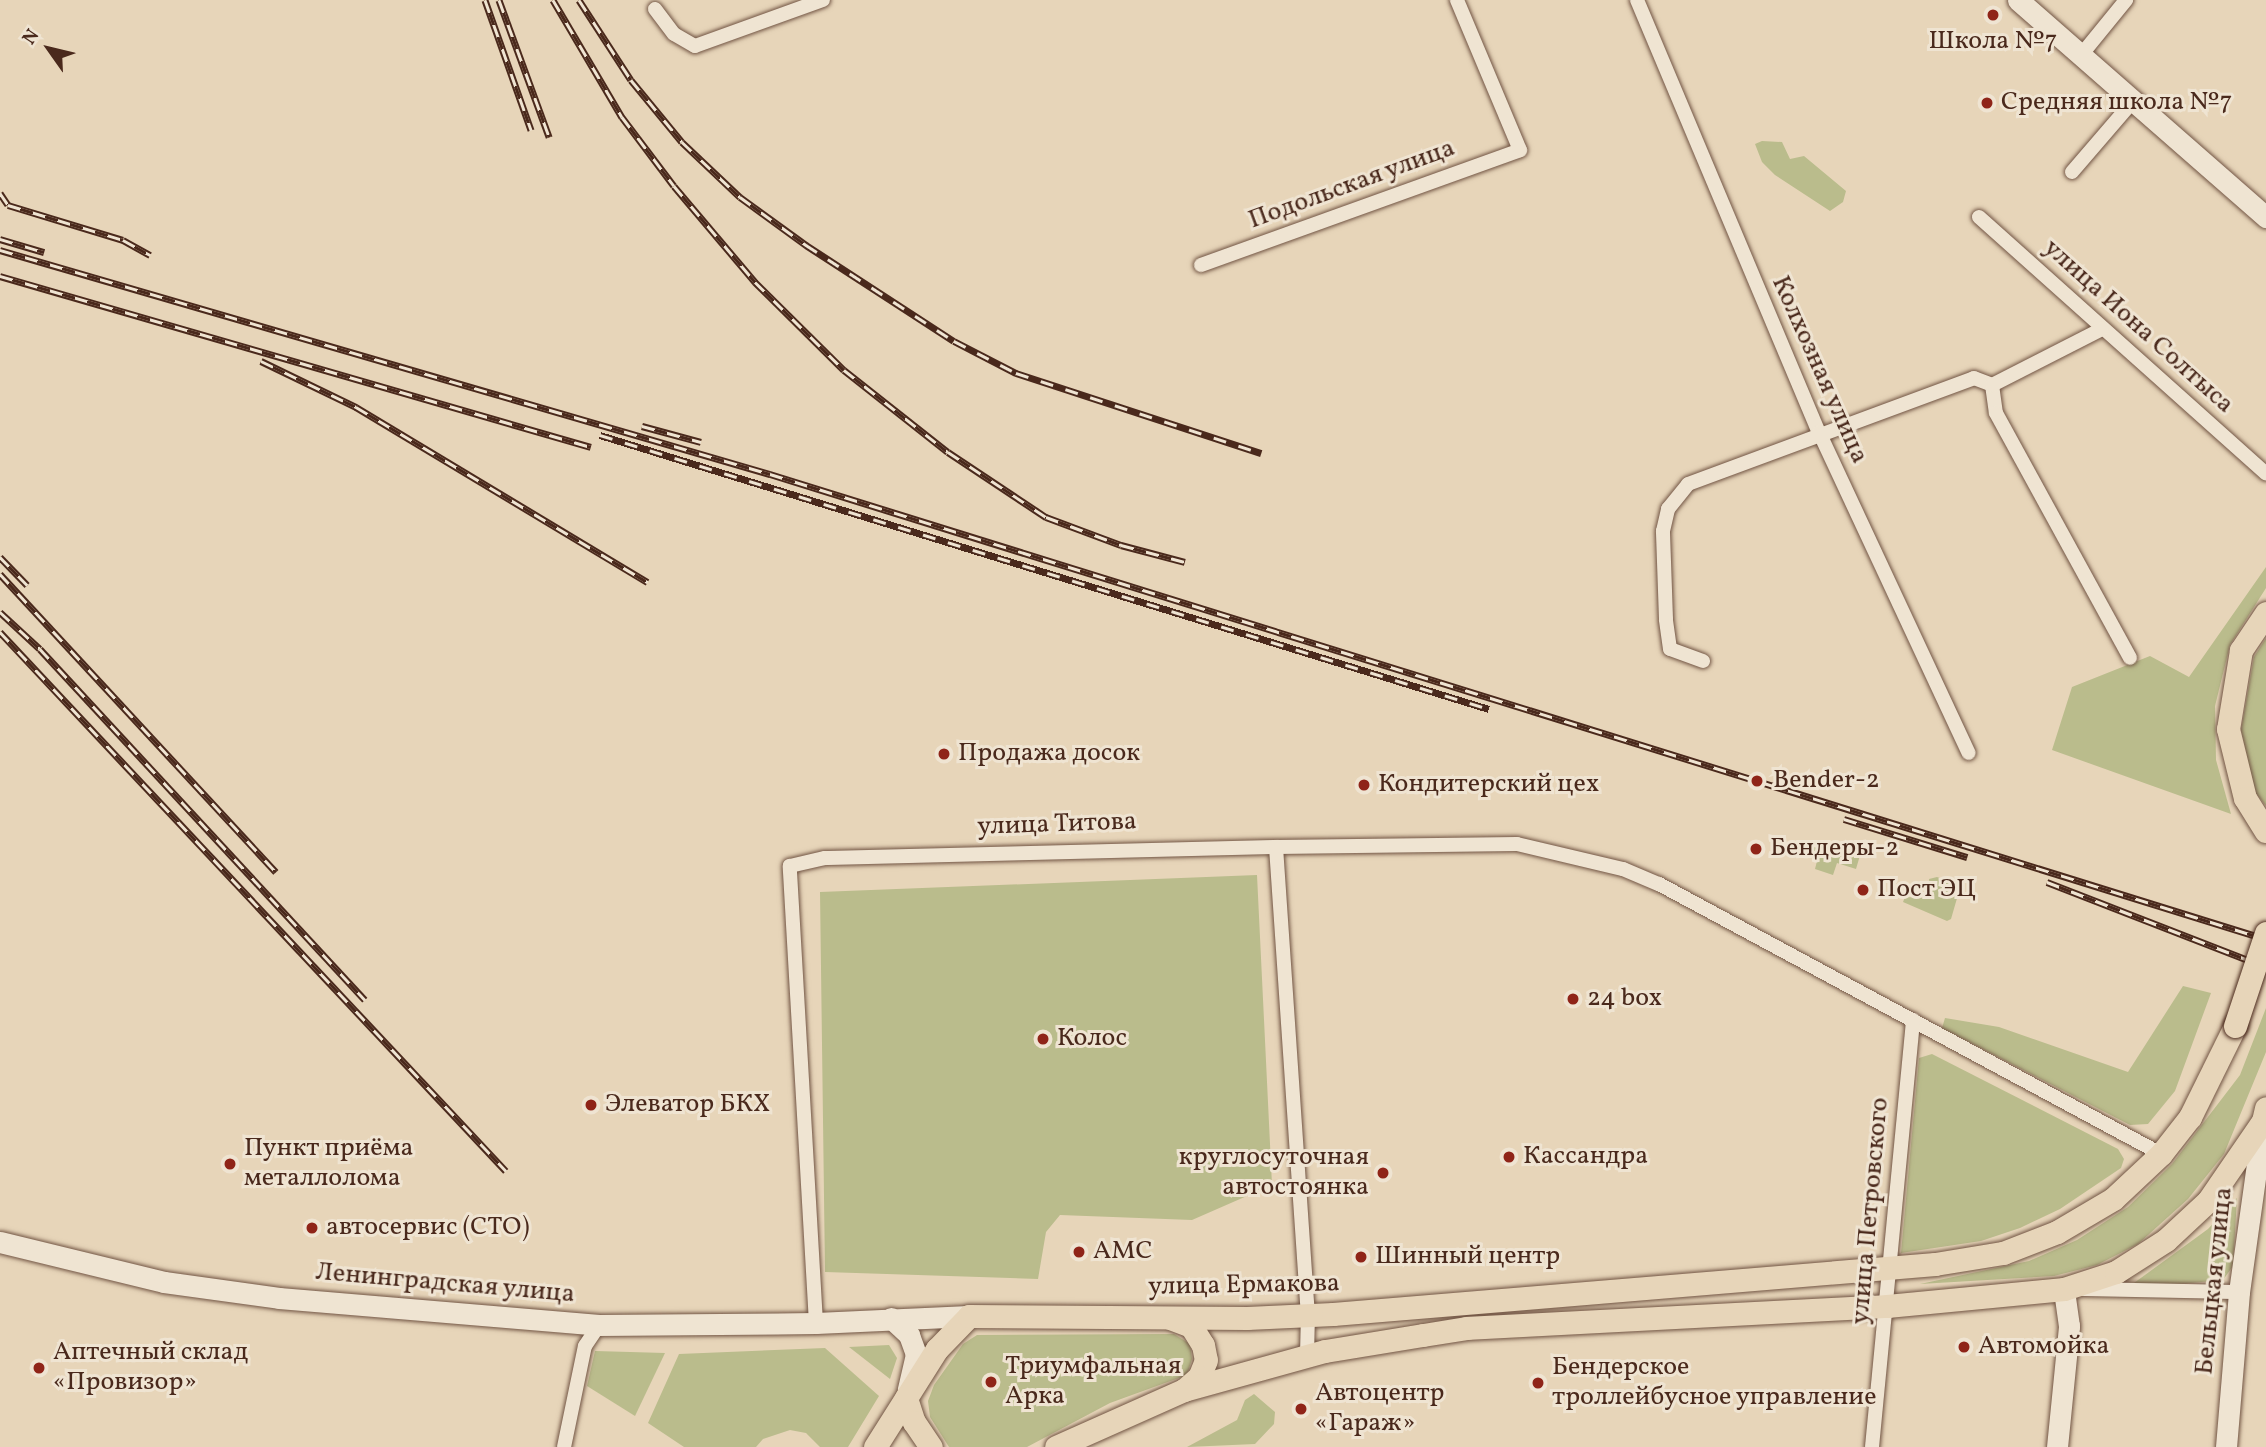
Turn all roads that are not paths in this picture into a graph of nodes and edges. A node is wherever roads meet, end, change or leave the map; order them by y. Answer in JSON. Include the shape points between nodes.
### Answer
{"nodes":[{"id":1,"x":823,"y":0,"type":"edge"},
{"id":2,"x":1457,"y":0,"type":"edge"},
{"id":3,"x":1637,"y":0,"type":"edge"},
{"id":4,"x":2018,"y":0,"type":"edge"},
{"id":5,"x":2126,"y":0,"type":"edge"},
{"id":6,"x":655,"y":9,"type":"dead end"},
{"id":7,"x":2082,"y":54,"type":"junction"},
{"id":8,"x":2134,"y":100,"type":"junction"},
{"id":9,"x":2072,"y":173,"type":"dead end"},
{"id":10,"x":1979,"y":217,"type":"dead end"},
{"id":11,"x":2266,"y":217,"type":"edge"},
{"id":12,"x":1201,"y":265,"type":"dead end"},
{"id":13,"x":2102,"y":329,"type":"junction"},
{"id":14,"x":1992,"y":384,"type":"junction"},
{"id":15,"x":1819,"y":432,"type":"junction"},
{"id":16,"x":2266,"y":474,"type":"edge"},
{"id":17,"x":2266,"y":613,"type":"edge"},
{"id":18,"x":2130,"y":658,"type":"dead end"},
{"id":19,"x":1703,"y":661,"type":"dead end"},
{"id":20,"x":1969,"y":753,"type":"dead end"},
{"id":21,"x":2266,"y":831,"type":"edge"},
{"id":22,"x":1276,"y":847,"type":"junction"},
{"id":23,"x":2266,"y":933,"type":"edge"},
{"id":24,"x":1913,"y":1020,"type":"junction"},
{"id":25,"x":2264,"y":1115,"type":"edge"},
{"id":26,"x":2161,"y":1154,"type":"junction"},
{"id":27,"x":0,"y":1242,"type":"edge"},
{"id":28,"x":1890,"y":1268,"type":"junction"},
{"id":29,"x":2064,"y":1289,"type":"junction"},
{"id":30,"x":2239,"y":1292,"type":"junction"},
{"id":31,"x":1887,"y":1306,"type":"junction"},
{"id":32,"x":1308,"y":1314,"type":"junction"},
{"id":33,"x":1163,"y":1315,"type":"junction"},
{"id":34,"x":969,"y":1316,"type":"junction"},
{"id":35,"x":891,"y":1318,"type":"junction"},
{"id":36,"x":816,"y":1324,"type":"junction"},
{"id":37,"x":599,"y":1325,"type":"junction"},
{"id":38,"x":1307,"y":1355,"type":"junction"},
{"id":39,"x":1184,"y":1390,"type":"junction"},
{"id":40,"x":906,"y":1398,"type":"junction"},
{"id":41,"x":564,"y":1447,"type":"edge"},
{"id":42,"x":875,"y":1447,"type":"edge"},
{"id":43,"x":932,"y":1447,"type":"edge"},
{"id":44,"x":1056,"y":1447,"type":"edge"},
{"id":45,"x":1872,"y":1447,"type":"edge"},
{"id":46,"x":2057,"y":1447,"type":"edge"},
{"id":47,"x":2226,"y":1447,"type":"edge"}],
"edges":[{"from":1,"to":6,"type":"street","via":[[695,46],[674,34]]},
{"from":2,"to":12,"type":"street","name":"Подольская улица","via":[[1520,150]]},
{"from":3,"to":15,"type":"street","name":"Колхозная улица"},
{"from":4,"to":7,"type":"street"},
{"from":5,"to":7,"type":"street"},
{"from":7,"to":8,"type":"street"},
{"from":8,"to":9,"type":"street"},
{"from":8,"to":11,"type":"street"},
{"from":10,"to":13,"type":"street","name":"улица Иона Солтыса"},
{"from":13,"to":14,"type":"street"},
{"from":13,"to":16,"type":"street","name":"улица Иона Солтыса"},
{"from":14,"to":15,"type":"street","via":[[1974,378]]},
{"from":14,"to":18,"type":"street","via":[[1996,414]]},
{"from":15,"to":19,"type":"street","via":[[1688,484],[1668,509],[1663,531],[1670,649]]},
{"from":15,"to":20,"type":"street","name":"Колхозная улица"},
{"from":17,"to":21,"type":"main road","via":[[2241,650],[2228,730],[2245,798]]},
{"from":22,"to":24,"type":"street","via":[[1517,844],[1581,856],[1659,884]]},
{"from":22,"to":32,"type":"street"},
{"from":22,"to":36,"type":"street","name":"улица Титова","via":[[825,858],[790,866]]},
{"from":23,"to":26,"type":"main road","name":"улица Ермакова","bridge":true,"via":[[2235,1026],[2190,1117]]},
{"from":24,"to":26,"type":"street"},
{"from":24,"to":28,"type":"street","name":"улица Петровского"},
{"from":25,"to":29,"type":"main road","via":[[2208,1201],[2166,1240],[2116,1272]]},
{"from":25,"to":30,"type":"street","name":"Бельцкая улица"},
{"from":26,"to":28,"type":"main road","name":"улица Ермакова","via":[[2113,1199],[2057,1232],[2003,1253]]},
{"from":27,"to":37,"type":"street","name":"Ленинградская улица","via":[[164,1282],[279,1298]]},
{"from":28,"to":31,"type":"street","name":"улица Петровского"},
{"from":28,"to":32,"type":"main road","name":"улица Ермакова"},
{"from":29,"to":30,"type":"street"},
{"from":29,"to":31,"type":"main road"},
{"from":29,"to":46,"type":"street","via":[[2069,1326]]},
{"from":30,"to":47,"type":"street","name":"Бельцкая улица"},
{"from":31,"to":38,"type":"main road","via":[[1467,1328]]},
{"from":31,"to":45,"type":"street","name":"улица Петровского"},
{"from":32,"to":33,"type":"main road","name":"улица Ермакова","via":[[1247,1318]]},
{"from":32,"to":38,"type":"street"},
{"from":33,"to":34,"type":"main road","name":"улица Ермакова"},
{"from":33,"to":39,"type":"main road","via":[[1191,1326],[1203,1345],[1206,1360],[1199,1377]]},
{"from":34,"to":35,"type":"street","name":"Ленинградская улица"},
{"from":34,"to":40,"type":"main road","via":[[937,1349]]},
{"from":35,"to":36,"type":"street","name":"Ленинградская улица"},
{"from":35,"to":40,"type":"street","via":[[909,1335],[916,1354]]},
{"from":36,"to":37,"type":"street","name":"Ленинградская улица"},
{"from":37,"to":41,"type":"street","via":[[585,1346]]},
{"from":38,"to":39,"type":"main road"},
{"from":39,"to":44,"type":"main road"},
{"from":40,"to":42,"type":"main road"},
{"from":40,"to":43,"type":"main road","via":[[914,1422]]}]}
